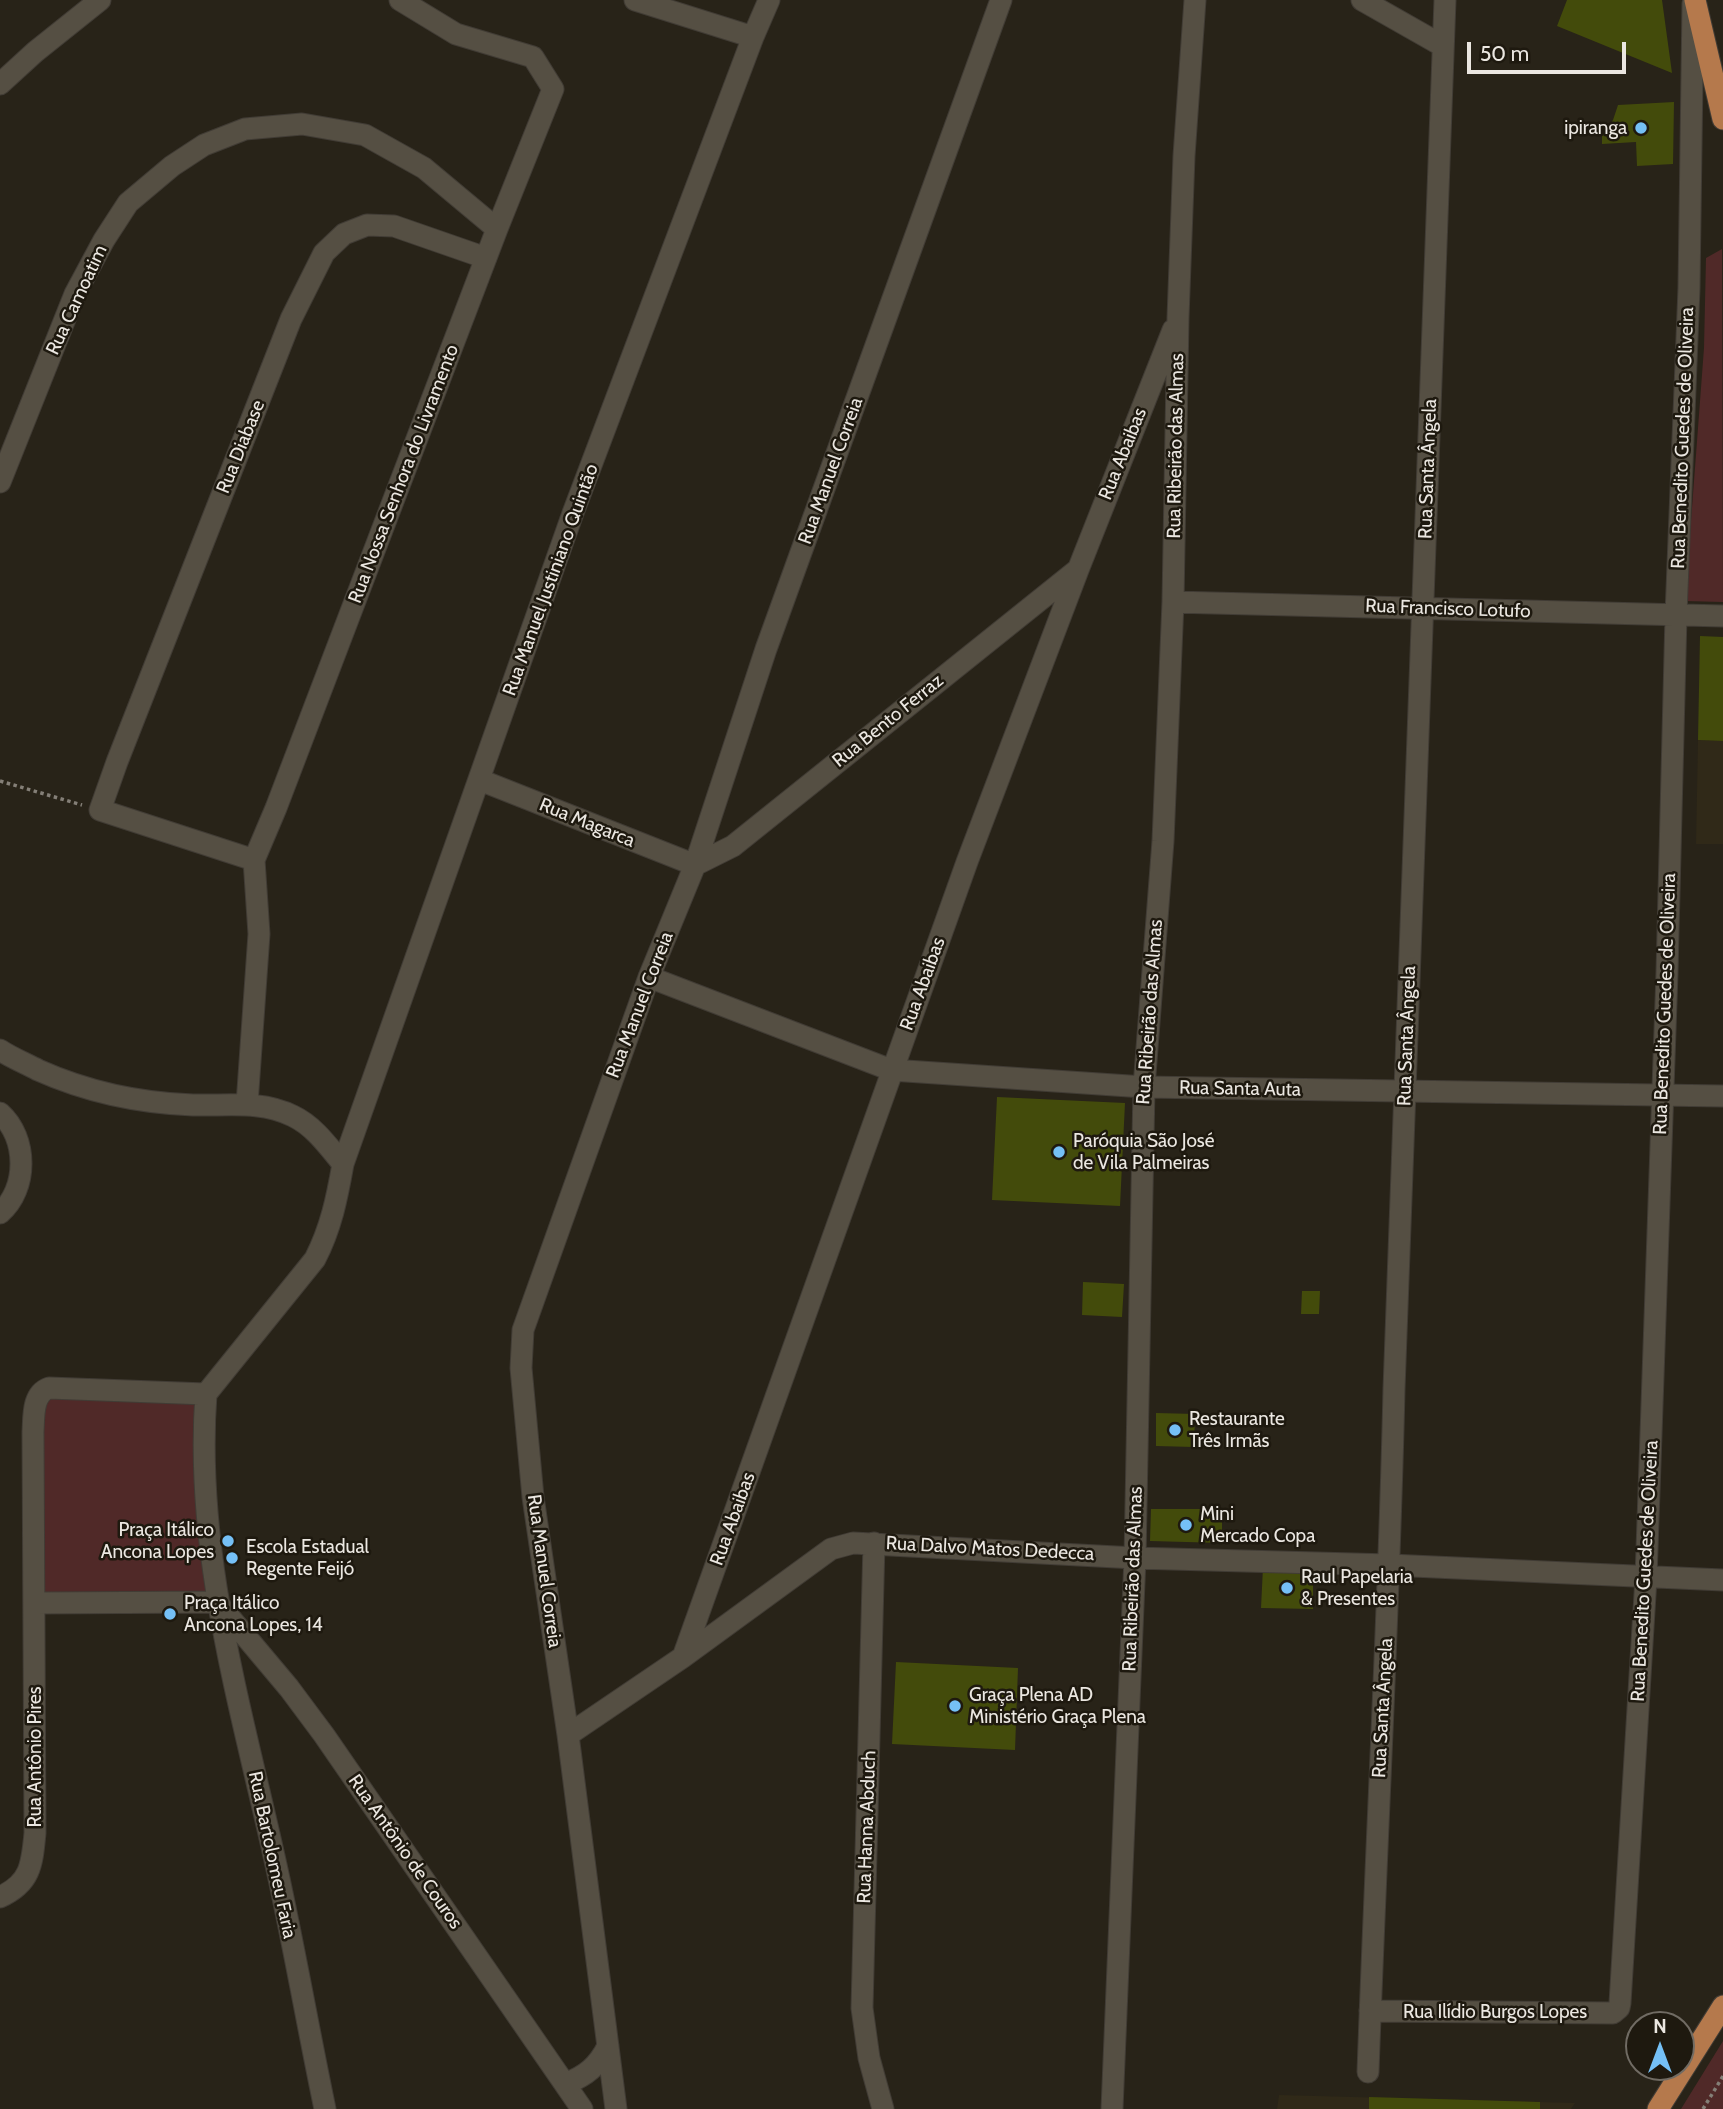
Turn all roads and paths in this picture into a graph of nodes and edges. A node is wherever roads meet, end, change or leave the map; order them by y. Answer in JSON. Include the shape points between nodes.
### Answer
{"nodes":[{"id":1,"x":100,"y":0,"type":"edge"},
{"id":2,"x":400,"y":0,"type":"edge"},
{"id":3,"x":635,"y":0,"type":"edge"},
{"id":4,"x":769,"y":0,"type":"edge"},
{"id":5,"x":1001,"y":0,"type":"edge"},
{"id":6,"x":1195,"y":0,"type":"edge"},
{"id":7,"x":1362,"y":0,"type":"edge"},
{"id":8,"x":1445,"y":0,"type":"edge"},
{"id":9,"x":1694,"y":0,"type":"edge"},
{"id":10,"x":753,"y":37,"type":"junction"},
{"id":11,"x":1443,"y":46,"type":"junction"},
{"id":12,"x":0,"y":83,"type":"edge"},
{"id":13,"x":1723,"y":119,"type":"edge"},
{"id":14,"x":497,"y":229,"type":"junction"},
{"id":15,"x":486,"y":258,"type":"junction"},
{"id":16,"x":1178,"y":318,"type":"junction"},
{"id":17,"x":0,"y":483,"type":"edge"},
{"id":18,"x":1078,"y":570,"type":"junction"},
{"id":19,"x":1173,"y":602,"type":"junction"},
{"id":20,"x":1424,"y":608,"type":"junction"},
{"id":21,"x":1676,"y":615,"type":"junction"},
{"id":22,"x":1723,"y":616,"type":"edge"},
{"id":23,"x":480,"y":780,"type":"junction"},
{"id":24,"x":0,"y":781,"type":"edge"},
{"id":25,"x":100,"y":810,"type":"junction"},
{"id":26,"x":254,"y":860,"type":"junction"},
{"id":27,"x":695,"y":865,"type":"junction"},
{"id":28,"x":649,"y":977,"type":"junction"},
{"id":29,"x":0,"y":1050,"type":"edge"},
{"id":30,"x":891,"y":1070,"type":"junction"},
{"id":31,"x":1144,"y":1087,"type":"junction"},
{"id":32,"x":1405,"y":1091,"type":"junction"},
{"id":33,"x":1663,"y":1095,"type":"junction"},
{"id":34,"x":1723,"y":1096,"type":"edge"},
{"id":35,"x":247,"y":1104,"type":"junction"},
{"id":36,"x":0,"y":1113,"type":"edge"},
{"id":37,"x":343,"y":1164,"type":"junction"},
{"id":38,"x":0,"y":1213,"type":"edge"},
{"id":39,"x":206,"y":1394,"type":"junction"},
{"id":40,"x":874,"y":1543,"type":"junction"},
{"id":41,"x":1135,"y":1558,"type":"junction"},
{"id":42,"x":1390,"y":1565,"type":"junction"},
{"id":43,"x":1646,"y":1578,"type":"junction"},
{"id":44,"x":1723,"y":1580,"type":"edge"},
{"id":45,"x":217,"y":1602,"type":"junction"},
{"id":46,"x":34,"y":1603,"type":"junction"},
{"id":47,"x":683,"y":1657,"type":"junction"},
{"id":48,"x":568,"y":1735,"type":"junction"},
{"id":49,"x":9,"y":1881,"type":"edge"},
{"id":50,"x":0,"y":1897,"type":"edge"},
{"id":51,"x":1723,"y":2006,"type":"edge"},
{"id":52,"x":1619,"y":2008,"type":"joint"},
{"id":53,"x":1370,"y":2011,"type":"junction"},
{"id":54,"x":608,"y":2046,"type":"junction"},
{"id":55,"x":1368,"y":2072,"type":"dead end"},
{"id":56,"x":1723,"y":2076,"type":"edge"},
{"id":57,"x":565,"y":2084,"type":"junction"},
{"id":58,"x":326,"y":2109,"type":"edge"},
{"id":59,"x":582,"y":2109,"type":"edge"},
{"id":60,"x":616,"y":2109,"type":"edge"},
{"id":61,"x":883,"y":2109,"type":"edge"},
{"id":62,"x":1112,"y":2109,"type":"edge"},
{"id":63,"x":1658,"y":2109,"type":"edge"},
{"id":64,"x":1703,"y":2109,"type":"edge"}],
"edges":[{"from":1,"to":12,"type":"street"},
{"from":2,"to":14,"type":"street","name":"Rua Nossa Senhora do Livramento","via":[[456,34],[533,57],[553,89]]},
{"from":3,"to":10,"type":"street"},
{"from":4,"to":10,"type":"street","name":"Rua Manuel Justiniano Quintão"},
{"from":5,"to":27,"type":"street","name":"Rua Manuel Correia","via":[[766,649]]},
{"from":6,"to":16,"type":"street","name":"Rua Ribeirão das Almas"},
{"from":7,"to":11,"type":"street"},
{"from":8,"to":11,"type":"street","name":"Rua Santa Ângela"},
{"from":9,"to":13,"type":"main road"},
{"from":9,"to":21,"type":"street","name":"Rua Benedito Guedes de Oliveira"},
{"from":10,"to":23,"type":"street","name":"Rua Manuel Justiniano Quintão","via":[[573,513]]},
{"from":11,"to":20,"type":"street","name":"Rua Santa Ângela"},
{"from":14,"to":15,"type":"street","name":"Rua Nossa Senhora do Livramento"},
{"from":14,"to":17,"type":"street","name":"Rua Camoatim","via":[[424,168],[365,135],[302,124],[245,130],[204,145],[128,203],[104,240],[75,294]]},
{"from":15,"to":25,"type":"street","name":"Rua Diabase","via":[[394,226],[367,225],[344,234],[324,253],[291,319]]},
{"from":15,"to":26,"type":"street","name":"Rua Nossa Senhora do Livramento"},
{"from":16,"to":18,"type":"street","name":"Rua Abaibas"},
{"from":16,"to":19,"type":"street","name":"Rua Ribeirão das Almas"},
{"from":18,"to":27,"type":"street","name":"Rua Bento Ferraz","via":[[733,846]]},
{"from":18,"to":30,"type":"street","name":"Rua Abaibas"},
{"from":19,"to":20,"type":"street","name":"Rua Francisco Lotufo"},
{"from":19,"to":31,"type":"street","name":"Rua Ribeirão das Almas","via":[[1163,842]]},
{"from":20,"to":21,"type":"street","name":"Rua Francisco Lotufo"},
{"from":20,"to":32,"type":"street","name":"Rua Santa Ângela"},
{"from":21,"to":22,"type":"street","name":"Rua Francisco Lotufo"},
{"from":21,"to":33,"type":"street","name":"Rua Benedito Guedes de Oliveira"},
{"from":23,"to":27,"type":"street","name":"Rua Magarca"},
{"from":23,"to":37,"type":"street","name":"Rua Manuel Justiniano Quintão"},
{"from":24,"to":25,"type":"path"},
{"from":25,"to":26,"type":"street"},
{"from":26,"to":35,"type":"street","via":[[259,934]]},
{"from":27,"to":28,"type":"street","name":"Rua Manuel Correia"},
{"from":28,"to":30,"type":"street","name":"Rua Santa Auta"},
{"from":28,"to":48,"type":"street","name":"Rua Manuel Correia","via":[[545,1266],[521,1348],[533,1497]]},
{"from":29,"to":35,"type":"street","via":[[70,1084],[125,1099]]},
{"from":30,"to":31,"type":"street","name":"Rua Santa Auta"},
{"from":30,"to":47,"type":"street","name":"Rua Abaibas"},
{"from":31,"to":32,"type":"street","name":"Rua Santa Auta"},
{"from":31,"to":41,"type":"street","name":"Rua Ribeirão das Almas"},
{"from":32,"to":33,"type":"street","name":"Rua Santa Auta"},
{"from":32,"to":42,"type":"street","name":"Rua Santa Ângela"},
{"from":33,"to":34,"type":"street","name":"Rua Santa Auta"},
{"from":33,"to":43,"type":"street","name":"Rua Benedito Guedes de Oliveira"},
{"from":35,"to":37,"type":"street","via":[[294,1117],[317,1132]]},
{"from":36,"to":38,"type":"street","via":[[16,1138],[21,1161],[10,1205]]},
{"from":37,"to":39,"type":"street","name":"Rua Manuel Justiniano Quintão","via":[[333,1216],[315,1259]]},
{"from":39,"to":45,"type":"street","name":"Rua Bartolomeu Faria","via":[[206,1497]]},
{"from":39,"to":46,"type":"street","name":"Rua Antônio Pires","via":[[42,1390],[33,1432]]},
{"from":40,"to":41,"type":"street","name":"Rua Dalvo Matos Dedecca"},
{"from":40,"to":47,"type":"street","name":"Rua Dalvo Matos Dedecca","via":[[831,1549]]},
{"from":40,"to":61,"type":"street","name":"Rua Hanna Abduch","via":[[862,2008]]},
{"from":41,"to":42,"type":"street","name":"Rua Dalvo Matos Dedecca"},
{"from":41,"to":62,"type":"street","name":"Rua Ribeirão das Almas"},
{"from":42,"to":43,"type":"street","name":"Rua Dalvo Matos Dedecca"},
{"from":42,"to":53,"type":"street","name":"Rua Santa Ângela"},
{"from":43,"to":44,"type":"street","name":"Rua Dalvo Matos Dedecca"},
{"from":43,"to":52,"type":"street","name":"Rua Benedito Guedes de Oliveira"},
{"from":45,"to":46,"type":"street"},
{"from":45,"to":57,"type":"street","name":"Rua Antônio de Couros","via":[[324,1735]]},
{"from":45,"to":58,"type":"street","name":"Rua Bartolomeu Faria"},
{"from":46,"to":49,"type":"street","name":"Rua Antônio Pires","via":[[33,1858],[27,1876]]},
{"from":47,"to":48,"type":"street","name":"Rua Dalvo Matos Dedecca"},
{"from":48,"to":54,"type":"street","name":"Rua Manuel Correia"},
{"from":49,"to":50,"type":"street","name":"Rua Antônio Pires"},
{"from":51,"to":63,"type":"main road"},
{"from":52,"to":53,"type":"street","name":"Rua Ilídio Burgos Lopes","via":[[1613,2013]]},
{"from":53,"to":55,"type":"street","name":"Rua Santa Ângela"},
{"from":54,"to":57,"type":"street","via":[[590,2072]]},
{"from":54,"to":60,"type":"street","name":"Rua Manuel Correia"},
{"from":56,"to":64,"type":"path"},
{"from":57,"to":59,"type":"street","name":"Rua Antônio de Couros"}]}
